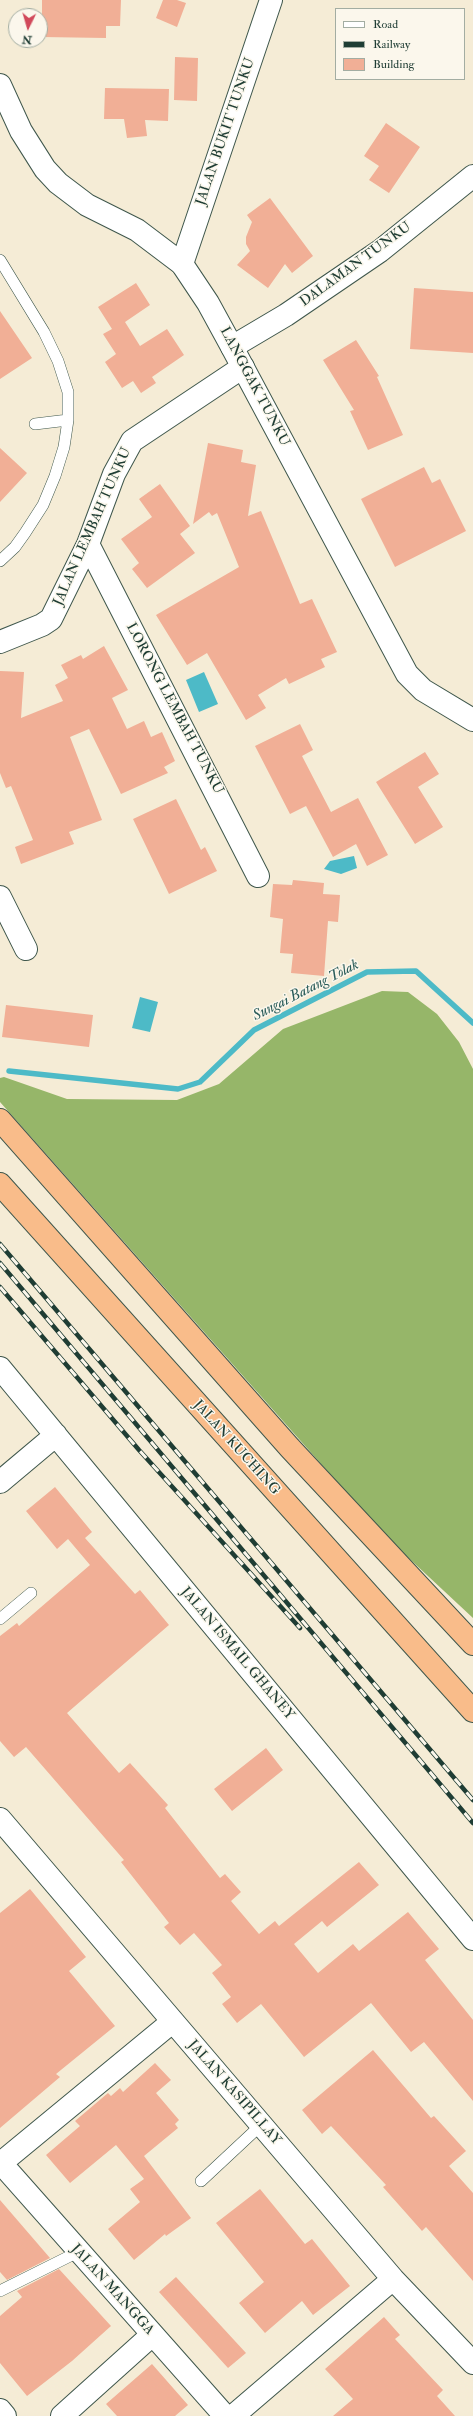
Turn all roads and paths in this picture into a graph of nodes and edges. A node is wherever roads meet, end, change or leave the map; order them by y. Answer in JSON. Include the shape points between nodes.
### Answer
{"nodes":[{"id":1,"x":272,"y":0,"type":"edge"},
{"id":2,"x":0,"y":86,"type":"edge"},
{"id":3,"x":473,"y":176,"type":"edge"},
{"id":4,"x":0,"y":260,"type":"edge"},
{"id":5,"x":182,"y":264,"type":"junction"},
{"id":6,"x":232,"y":347,"type":"junction"},
{"id":7,"x":243,"y":367,"type":"junction"},
{"id":8,"x":68,"y":420,"type":"junction"},
{"id":9,"x":35,"y":424,"type":"dead end"},
{"id":10,"x":88,"y":544,"type":"junction"},
{"id":11,"x":0,"y":561,"type":"edge"},
{"id":12,"x":0,"y":642,"type":"edge"},
{"id":13,"x":473,"y":720,"type":"edge"},
{"id":14,"x":258,"y":876,"type":"dead end"},
{"id":15,"x":0,"y":897,"type":"edge"},
{"id":16,"x":26,"y":949,"type":"dead end"},
{"id":17,"x":0,"y":1120,"type":"edge"},
{"id":18,"x":0,"y":1184,"type":"edge"},
{"id":19,"x":0,"y":1368,"type":"edge"},
{"id":20,"x":56,"y":1435,"type":"junction"},
{"id":21,"x":0,"y":1482,"type":"edge"},
{"id":22,"x":31,"y":1593,"type":"dead end"},
{"id":23,"x":0,"y":1619,"type":"edge"},
{"id":24,"x":473,"y":1644,"type":"edge"},
{"id":25,"x":473,"y":1711,"type":"edge"},
{"id":26,"x":0,"y":1819,"type":"edge"},
{"id":27,"x":473,"y":1939,"type":"edge"},
{"id":28,"x":172,"y":2022,"type":"junction"},
{"id":29,"x":261,"y":2125,"type":"junction"},
{"id":30,"x":0,"y":2162,"type":"edge"},
{"id":31,"x":201,"y":2181,"type":"dead end"},
{"id":32,"x":78,"y":2252,"type":"junction"},
{"id":33,"x":393,"y":2279,"type":"junction"},
{"id":34,"x":0,"y":2291,"type":"edge"},
{"id":35,"x":152,"y":2336,"type":"junction"},
{"id":36,"x":473,"y":2363,"type":"edge"},
{"id":37,"x":0,"y":2410,"type":"edge"},
{"id":38,"x":5,"y":2416,"type":"edge"},
{"id":39,"x":62,"y":2416,"type":"edge"},
{"id":40,"x":225,"y":2416,"type":"edge"},
{"id":41,"x":233,"y":2416,"type":"edge"}],
"edges":[{"from":1,"to":5,"type":"street","name":"JALAN BUKIT TUNKU"},
{"from":2,"to":5,"type":"street","name":"LANGGAK TUNKU","via":[[21,131],[45,169],[58,183],[87,205],[137,230]]},
{"from":3,"to":6,"type":"street","name":"DALAMAN TUNKU","via":[[380,251],[286,315]]},
{"from":4,"to":8,"type":"lane","via":[[58,361],[68,392]]},
{"from":5,"to":6,"type":"street","name":"LANGGAK TUNKU","via":[[208,303]]},
{"from":6,"to":7,"type":"street","name":"LANGGAK TUNKU"},
{"from":7,"to":10,"type":"street","name":"JALAN LEMBAH TUNKU","via":[[132,441],[114,474]]},
{"from":7,"to":13,"type":"street","name":"LANGGAK TUNKU","via":[[407,674],[423,690]]},
{"from":8,"to":9,"type":"lane"},
{"from":8,"to":11,"type":"lane","via":[[64,447],[43,505],[15,547]]},
{"from":10,"to":12,"type":"street","name":"JALAN LEMBAH TUNKU","via":[[51,618],[42,625]]},
{"from":10,"to":14,"type":"street","name":"LORONG LEMBAH TUNKU"},
{"from":15,"to":16,"type":"street"},
{"from":17,"to":24,"type":"highway","via":[[290,1448]]},
{"from":18,"to":25,"type":"highway","name":"JALAN KUCHING"},
{"from":19,"to":20,"type":"street","name":"JALAN ISMAIL GHANEY"},
{"from":20,"to":21,"type":"street"},
{"from":20,"to":27,"type":"street","name":"JALAN ISMAIL GHANEY"},
{"from":22,"to":23,"type":"lane"},
{"from":26,"to":28,"type":"street","name":"JALAN KASIPILLAY"},
{"from":28,"to":29,"type":"street","name":"JALAN KASIPILLAY"},
{"from":28,"to":30,"type":"street"},
{"from":29,"to":31,"type":"lane"},
{"from":29,"to":33,"type":"street","name":"JALAN KASIPILLAY"},
{"from":30,"to":32,"type":"street","name":"JALAN MANGGA"},
{"from":32,"to":34,"type":"lane"},
{"from":32,"to":35,"type":"street","name":"JALAN MANGGA"},
{"from":33,"to":36,"type":"street","name":"JALAN KASIPILLAY"},
{"from":33,"to":41,"type":"street"},
{"from":35,"to":39,"type":"street"},
{"from":35,"to":40,"type":"street","name":"JALAN MANGGA"},
{"from":37,"to":38,"type":"street"}]}
